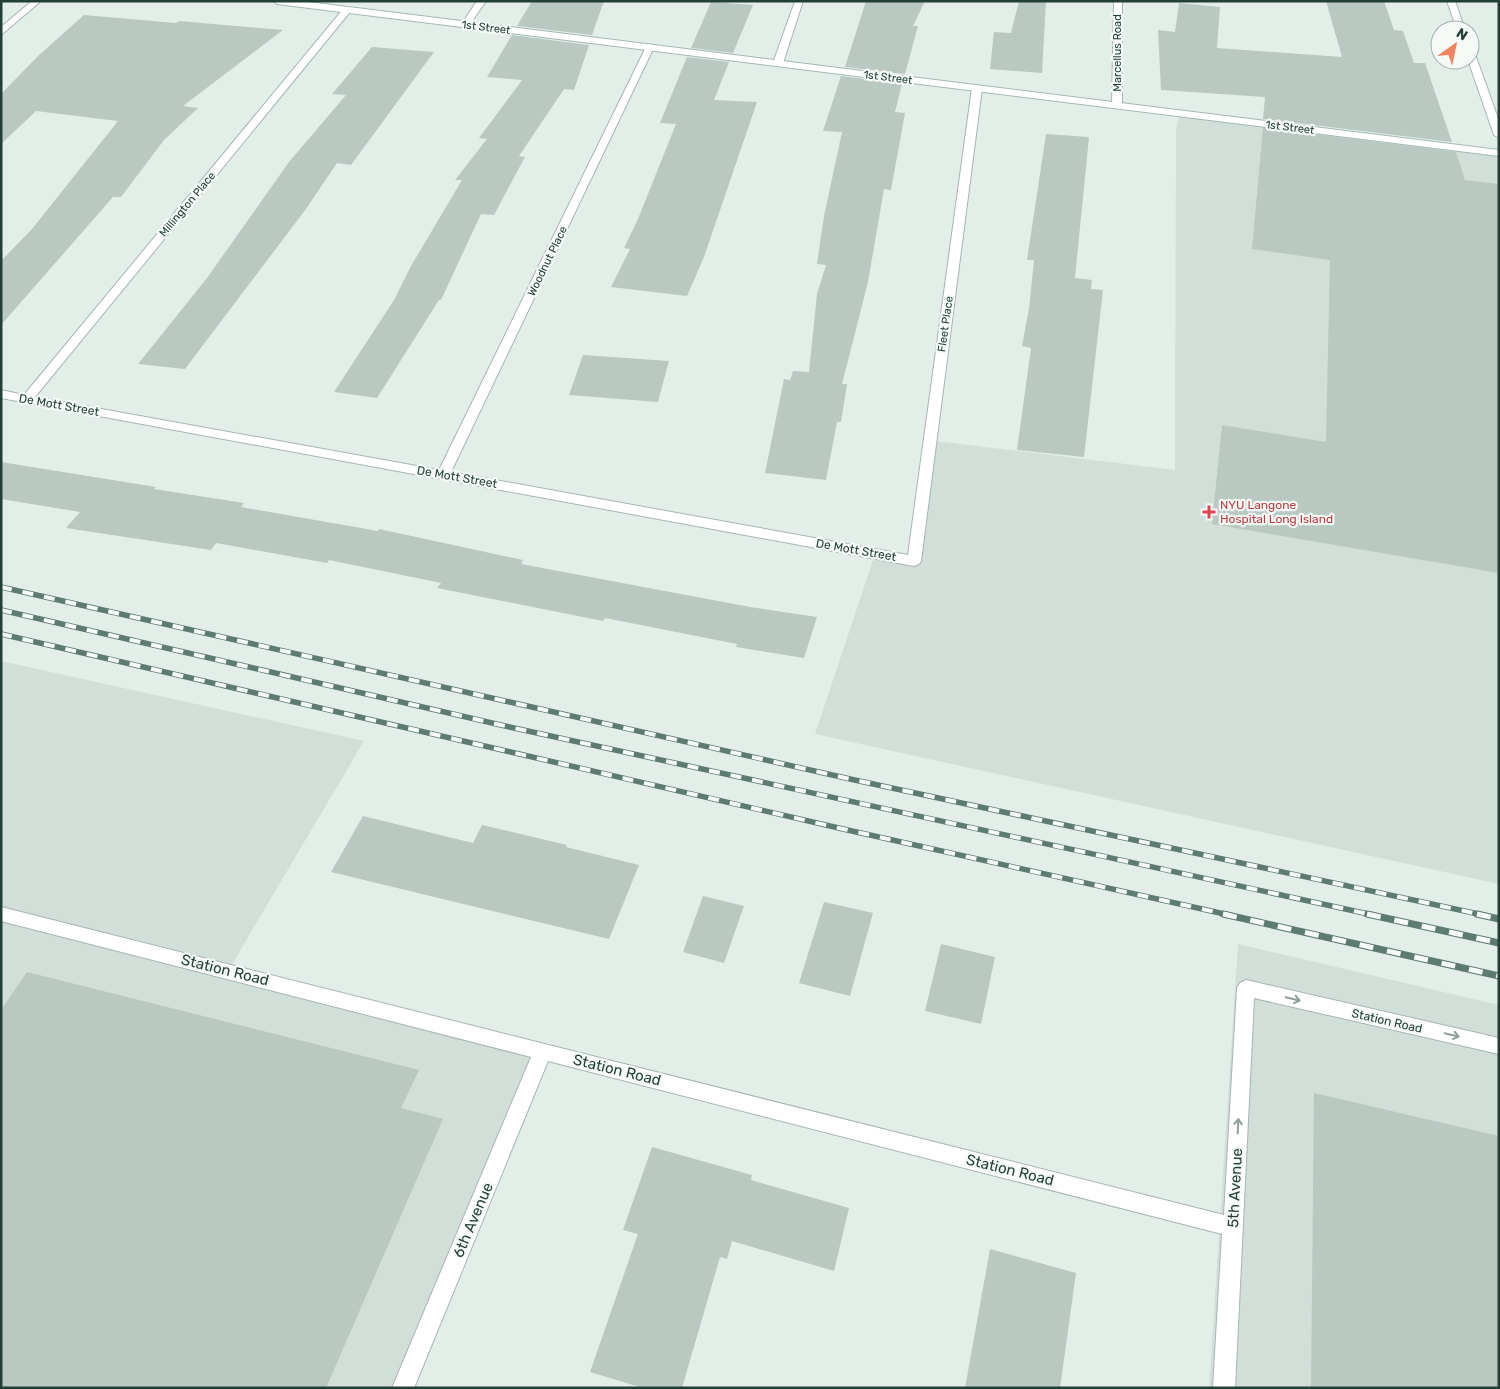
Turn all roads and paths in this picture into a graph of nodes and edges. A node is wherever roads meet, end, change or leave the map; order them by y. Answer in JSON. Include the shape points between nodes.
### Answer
{"nodes":[{"id":1,"x":37,"y":1,"type":"edge"},
{"id":2,"x":277,"y":1,"type":"edge"},
{"id":3,"x":482,"y":1,"type":"edge"},
{"id":4,"x":799,"y":1,"type":"edge"},
{"id":5,"x":1118,"y":1,"type":"edge"},
{"id":6,"x":1451,"y":1,"type":"edge"},
{"id":7,"x":347,"y":10,"type":"junction"},
{"id":8,"x":1458,"y":20,"type":"edge"},
{"id":9,"x":465,"y":25,"type":"junction"},
{"id":10,"x":1,"y":32,"type":"edge"},
{"id":11,"x":650,"y":47,"type":"junction"},
{"id":12,"x":778,"y":63,"type":"junction"},
{"id":13,"x":1476,"y":70,"type":"edge"},
{"id":14,"x":977,"y":88,"type":"junction"},
{"id":15,"x":1117,"y":105,"type":"junction"},
{"id":16,"x":1499,"y":134,"type":"edge"},
{"id":17,"x":1499,"y":153,"type":"edge"},
{"id":18,"x":1,"y":394,"type":"edge"},
{"id":19,"x":27,"y":399,"type":"junction"},
{"id":20,"x":443,"y":475,"type":"junction"},
{"id":21,"x":914,"y":561,"type":"joint"},
{"id":22,"x":1,"y":914,"type":"edge"},
{"id":23,"x":1246,"y":988,"type":"joint"},
{"id":24,"x":1499,"y":1046,"type":"edge"},
{"id":25,"x":543,"y":1051,"type":"junction"},
{"id":26,"x":1233,"y":1227,"type":"junction"},
{"id":27,"x":403,"y":1388,"type":"edge"},
{"id":28,"x":1224,"y":1388,"type":"edge"}],
"edges":[{"from":1,"to":10,"type":"street"},
{"from":2,"to":7,"type":"street","name":"1st Street"},
{"from":3,"to":9,"type":"street"},
{"from":4,"to":12,"type":"street"},
{"from":5,"to":15,"type":"street","name":"Marcellus Road"},
{"from":6,"to":8,"type":"street"},
{"from":7,"to":9,"type":"street","name":"1st Street"},
{"from":7,"to":19,"type":"street","name":"Millington Place"},
{"from":9,"to":11,"type":"street","name":"1st Street"},
{"from":11,"to":12,"type":"street","name":"1st Street"},
{"from":11,"to":20,"type":"street","name":"Woodnut Place"},
{"from":12,"to":14,"type":"street","name":"1st Street"},
{"from":13,"to":16,"type":"street"},
{"from":14,"to":15,"type":"street","name":"1st Street"},
{"from":14,"to":21,"type":"street","name":"Fleet Place"},
{"from":15,"to":17,"type":"street","name":"1st Street"},
{"from":18,"to":19,"type":"street","name":"De Mott Street"},
{"from":19,"to":20,"type":"street","name":"De Mott Street"},
{"from":20,"to":21,"type":"street","name":"De Mott Street"},
{"from":22,"to":25,"type":"street","name":"Station Road"},
{"from":23,"to":24,"type":"street","name":"Station Road","one_way":true},
{"from":26,"to":23,"type":"street","name":"5th Avenue","one_way":true},
{"from":25,"to":26,"type":"street","name":"Station Road"},
{"from":25,"to":27,"type":"street","name":"6th Avenue"},
{"from":26,"to":28,"type":"street","name":"5th Avenue"}]}
